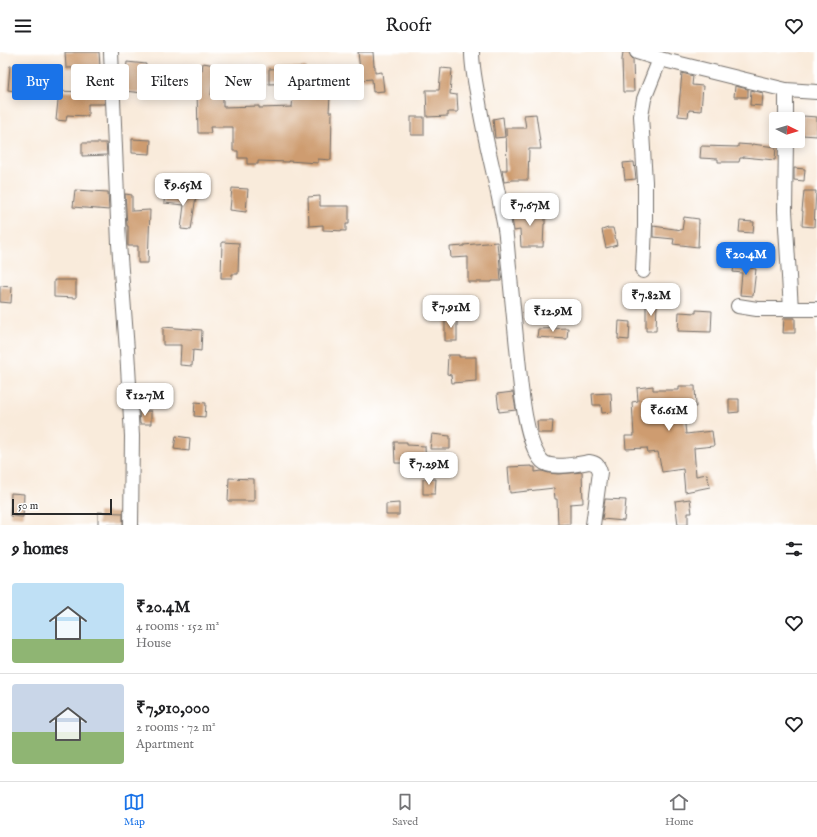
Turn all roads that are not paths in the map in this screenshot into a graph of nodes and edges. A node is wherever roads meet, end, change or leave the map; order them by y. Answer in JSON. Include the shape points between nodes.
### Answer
{"nodes":[{"id":1,"x":111,"y":52,"type":"edge"},
{"id":2,"x":472,"y":52,"type":"edge"},
{"id":3,"x":637,"y":52,"type":"edge"},
{"id":4,"x":660,"y":59,"type":"junction"},
{"id":5,"x":786,"y":90,"type":"junction"},
{"id":6,"x":817,"y":92,"type":"edge"},
{"id":7,"x":786,"y":112,"type":"edge"},
{"id":8,"x":786,"y":148,"type":"edge"},
{"id":9,"x":643,"y":271,"type":"dead end"},
{"id":10,"x":738,"y":306,"type":"dead end"},
{"id":11,"x":817,"y":308,"type":"edge"},
{"id":12,"x":791,"y":309,"type":"junction"},
{"id":13,"x":131,"y":525,"type":"edge"},
{"id":14,"x":593,"y":525,"type":"edge"}],
"edges":[{"from":1,"to":13,"type":"street","via":[[119,244],[132,436]]},
{"from":2,"to":14,"type":"street","via":[[472,68],[481,118],[504,220],[520,387],[526,422],[538,456],[548,465],[589,462],[598,466],[600,472]]},
{"from":3,"to":4,"type":"street"},
{"from":4,"to":5,"type":"street"},
{"from":4,"to":9,"type":"street","via":[[644,99],[641,116],[645,182]]},
{"from":5,"to":6,"type":"street"},
{"from":5,"to":7,"type":"street"},
{"from":8,"to":12,"type":"street","via":[[785,211]]},
{"from":10,"to":12,"type":"street"},
{"from":11,"to":12,"type":"street"}]}
